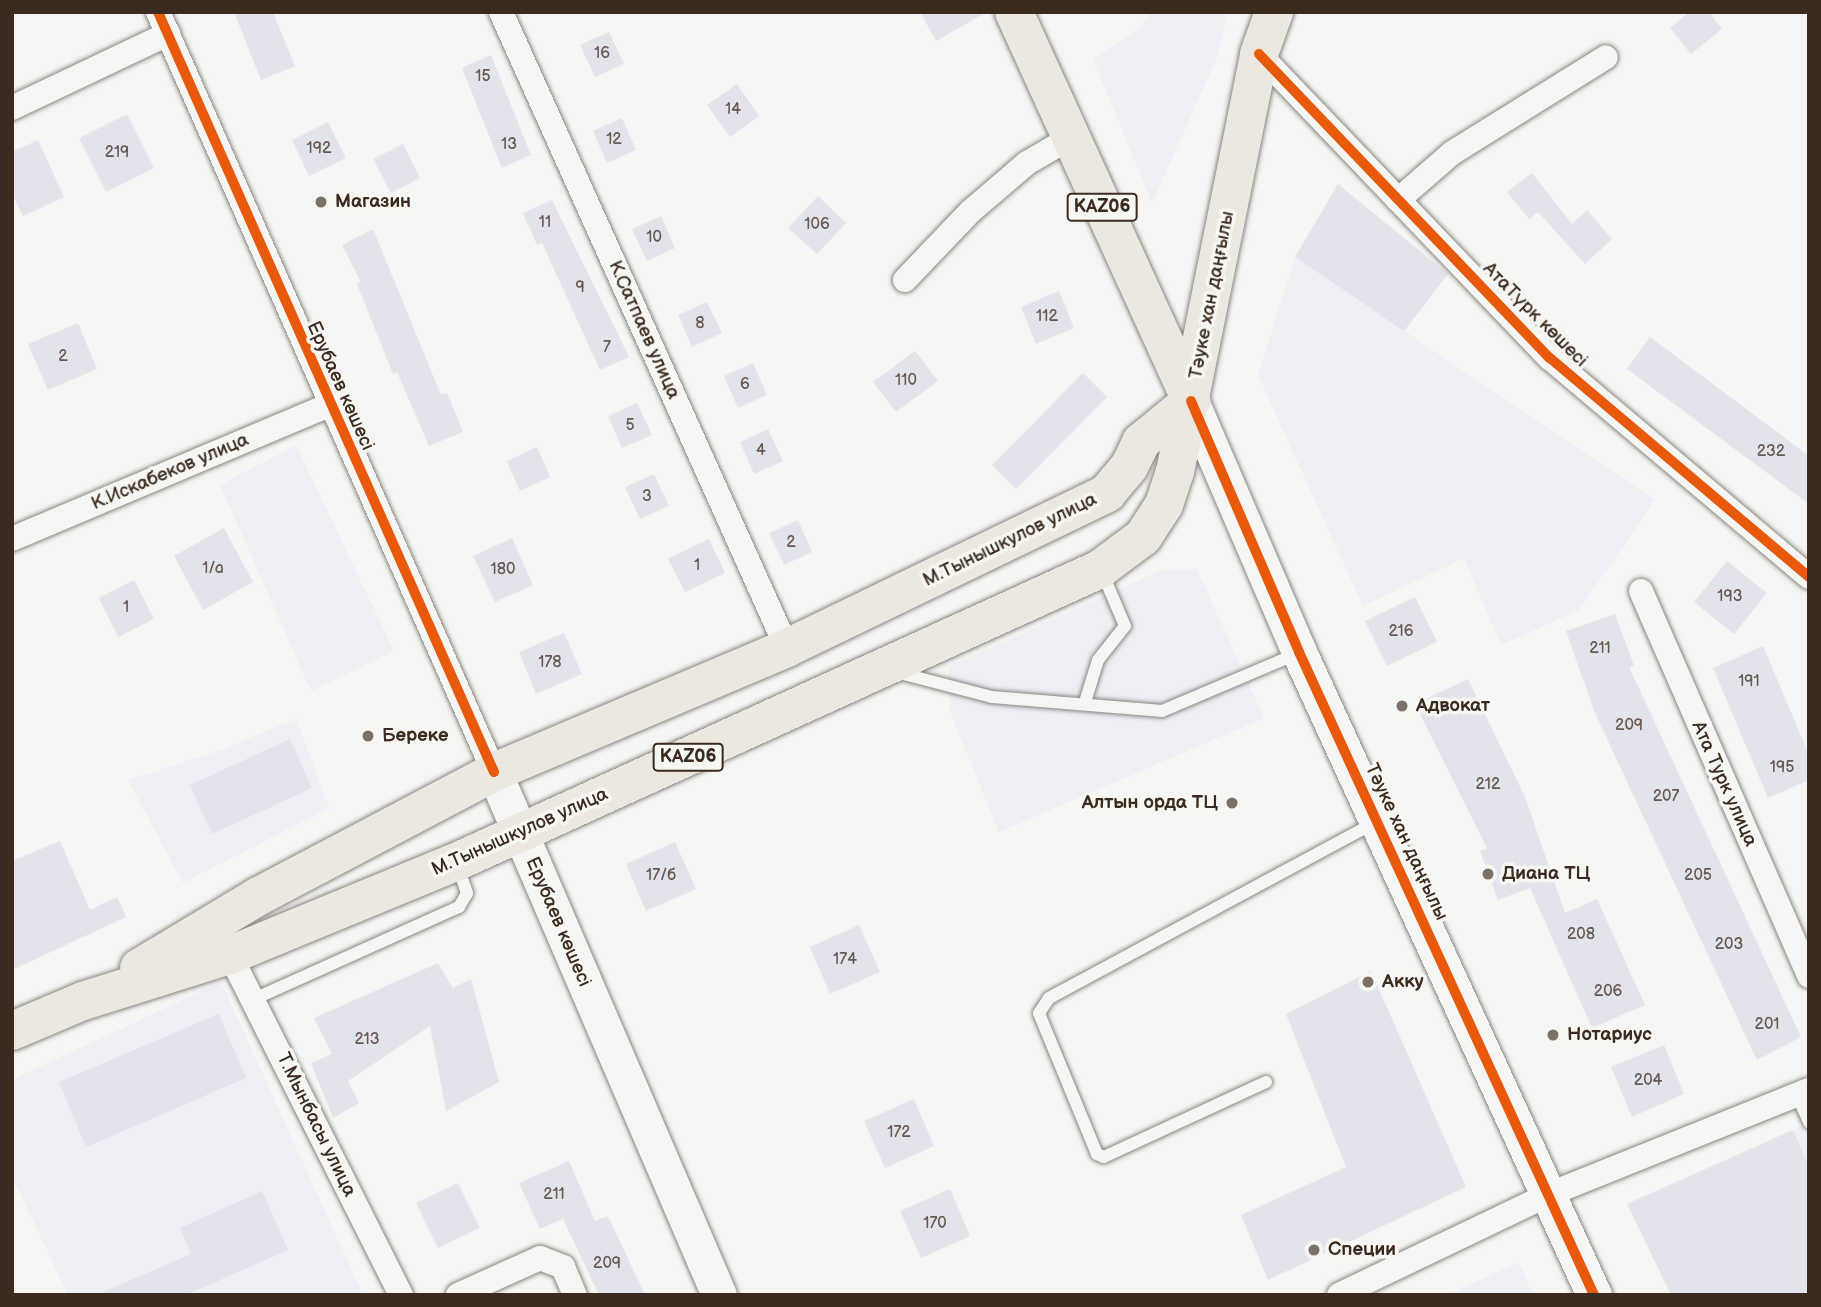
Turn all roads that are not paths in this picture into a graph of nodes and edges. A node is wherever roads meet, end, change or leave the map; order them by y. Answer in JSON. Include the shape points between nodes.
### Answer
{"nodes":[{"id":1,"x":501,"y":12,"type":"edge"},
{"id":2,"x":1014,"y":12,"type":"edge"},
{"id":3,"x":1274,"y":12,"type":"edge"},
{"id":4,"x":163,"y":23,"type":"edge"},
{"id":5,"x":1259,"y":54,"type":"junction"},
{"id":6,"x":1606,"y":57,"type":"dead end"},
{"id":7,"x":12,"y":108,"type":"edge"},
{"id":8,"x":1070,"y":138,"type":"junction"},
{"id":9,"x":1398,"y":200,"type":"junction"},
{"id":10,"x":905,"y":280,"type":"dead end"},
{"id":11,"x":1191,"y":401,"type":"junction"},
{"id":12,"x":329,"y":405,"type":"junction"},
{"id":13,"x":12,"y":539,"type":"edge"},
{"id":14,"x":1100,"y":569,"type":"junction"},
{"id":15,"x":1809,"y":577,"type":"edge"},
{"id":16,"x":1641,"y":591,"type":"dead end"},
{"id":17,"x":787,"y":648,"type":"junction"},
{"id":18,"x":1299,"y":652,"type":"junction"},
{"id":19,"x":886,"y":669,"type":"junction"},
{"id":20,"x":1085,"y":702,"type":"junction"},
{"id":21,"x":494,"y":772,"type":"junction"},
{"id":22,"x":1377,"y":821,"type":"junction"},
{"id":23,"x":520,"y":832,"type":"junction"},
{"id":24,"x":456,"y":862,"type":"junction"},
{"id":25,"x":230,"y":955,"type":"junction"},
{"id":26,"x":1809,"y":976,"type":"edge"},
{"id":27,"x":254,"y":999,"type":"junction"},
{"id":28,"x":83,"y":1001,"type":"junction"},
{"id":29,"x":12,"y":1031,"type":"edge"},
{"id":30,"x":1266,"y":1082,"type":"dead end"},
{"id":31,"x":1803,"y":1093,"type":"edge"},
{"id":32,"x":1809,"y":1122,"type":"edge"},
{"id":33,"x":1550,"y":1194,"type":"junction"},
{"id":34,"x":401,"y":1295,"type":"edge"},
{"id":35,"x":458,"y":1295,"type":"edge"},
{"id":36,"x":575,"y":1295,"type":"edge"},
{"id":37,"x":719,"y":1295,"type":"edge"},
{"id":38,"x":1339,"y":1295,"type":"edge"},
{"id":39,"x":1594,"y":1295,"type":"edge"}],
"edges":[{"from":1,"to":17,"type":"street","name":"К.Сатпаев улица"},
{"from":2,"to":8,"type":"main road","number":"KАZ06"},
{"from":3,"to":5,"type":"main road","name":"Тәуке хан даңғылы","number":"KАZ06"},
{"from":4,"to":7,"type":"street"},
{"from":4,"to":12,"type":"street","name":"Ерубаев көшесі"},
{"from":5,"to":9,"type":"street","name":"АтаТүрк көшесі"},
{"from":5,"to":11,"type":"main road","name":"Тәуке хан даңғылы","number":"KАZ06"},
{"from":6,"to":9,"type":"street","via":[[1452,153]]},
{"from":8,"to":10,"type":"street","via":[[1027,163],[971,211]]},
{"from":8,"to":11,"type":"main road","number":"KАZ06"},
{"from":9,"to":15,"type":"street","name":"АтаТүрк көшесі","via":[[1550,358]]},
{"from":11,"to":14,"type":"main road","name":"М.Тынышкулов улица","number":"KАZ06","via":[[1164,505],[1143,537]]},
{"from":11,"to":17,"type":"main road","name":"М.Тынышкулов улица","number":"KАZ06","via":[[1141,442],[1129,467],[1107,493]]},
{"from":11,"to":18,"type":"street","name":"Тәуке хан даңғылы"},
{"from":12,"to":13,"type":"street","name":"К.Искабеков улица"},
{"from":12,"to":21,"type":"street","name":"Ерубаев көшесі"},
{"from":14,"to":19,"type":"main road","name":"М.Тынышкулов улица","number":"KАZ06"},
{"from":14,"to":20,"type":"lane","via":[[1125,625],[1098,660]]},
{"from":16,"to":26,"type":"street","name":"Ата Турк улица"},
{"from":17,"to":21,"type":"main road","name":"М.Тынышкулов улица","number":"KАZ06"},
{"from":18,"to":20,"type":"lane","via":[[1162,711]]},
{"from":18,"to":22,"type":"street","name":"Тәуке хан даңғылы"},
{"from":19,"to":20,"type":"lane","via":[[992,697]]},
{"from":19,"to":23,"type":"main road","name":"М.Тынышкулов улица","number":"KАZ06"},
{"from":21,"to":23,"type":"street","name":"Ерубаев көшесі"},
{"from":21,"to":28,"type":"main road","name":"М.Тынышкулов улица","number":"KАZ06","via":[[259,896]]},
{"from":22,"to":30,"type":"lane","via":[[1049,998],[1039,1013],[1097,1154],[1104,1157]]},
{"from":22,"to":33,"type":"street","name":"Тәуке хан даңғылы"},
{"from":23,"to":24,"type":"main road","name":"М.Тынышкулов улица","number":"KАZ06"},
{"from":23,"to":37,"type":"street","name":"Ерубаев көшесі"},
{"from":24,"to":25,"type":"main road","name":"М.Тынышкулов улица","number":"KАZ06"},
{"from":24,"to":27,"type":"lane","via":[[467,893],[458,907]]},
{"from":25,"to":27,"type":"street","name":"Т.Мынбасы улица"},
{"from":25,"to":28,"type":"main road","name":"М.Тынышкулов улица","number":"KАZ06"},
{"from":27,"to":34,"type":"street","name":"Т.Мынбасы улица"},
{"from":28,"to":29,"type":"main road","name":"М.Тынышкулов улица","number":"KАZ06"},
{"from":31,"to":32,"type":"lane"},
{"from":31,"to":33,"type":"street"},
{"from":33,"to":38,"type":"street"},
{"from":33,"to":39,"type":"street","name":"Тәуке хан даңғылы"},
{"from":35,"to":36,"type":"street","via":[[540,1258],[563,1267]]}]}
